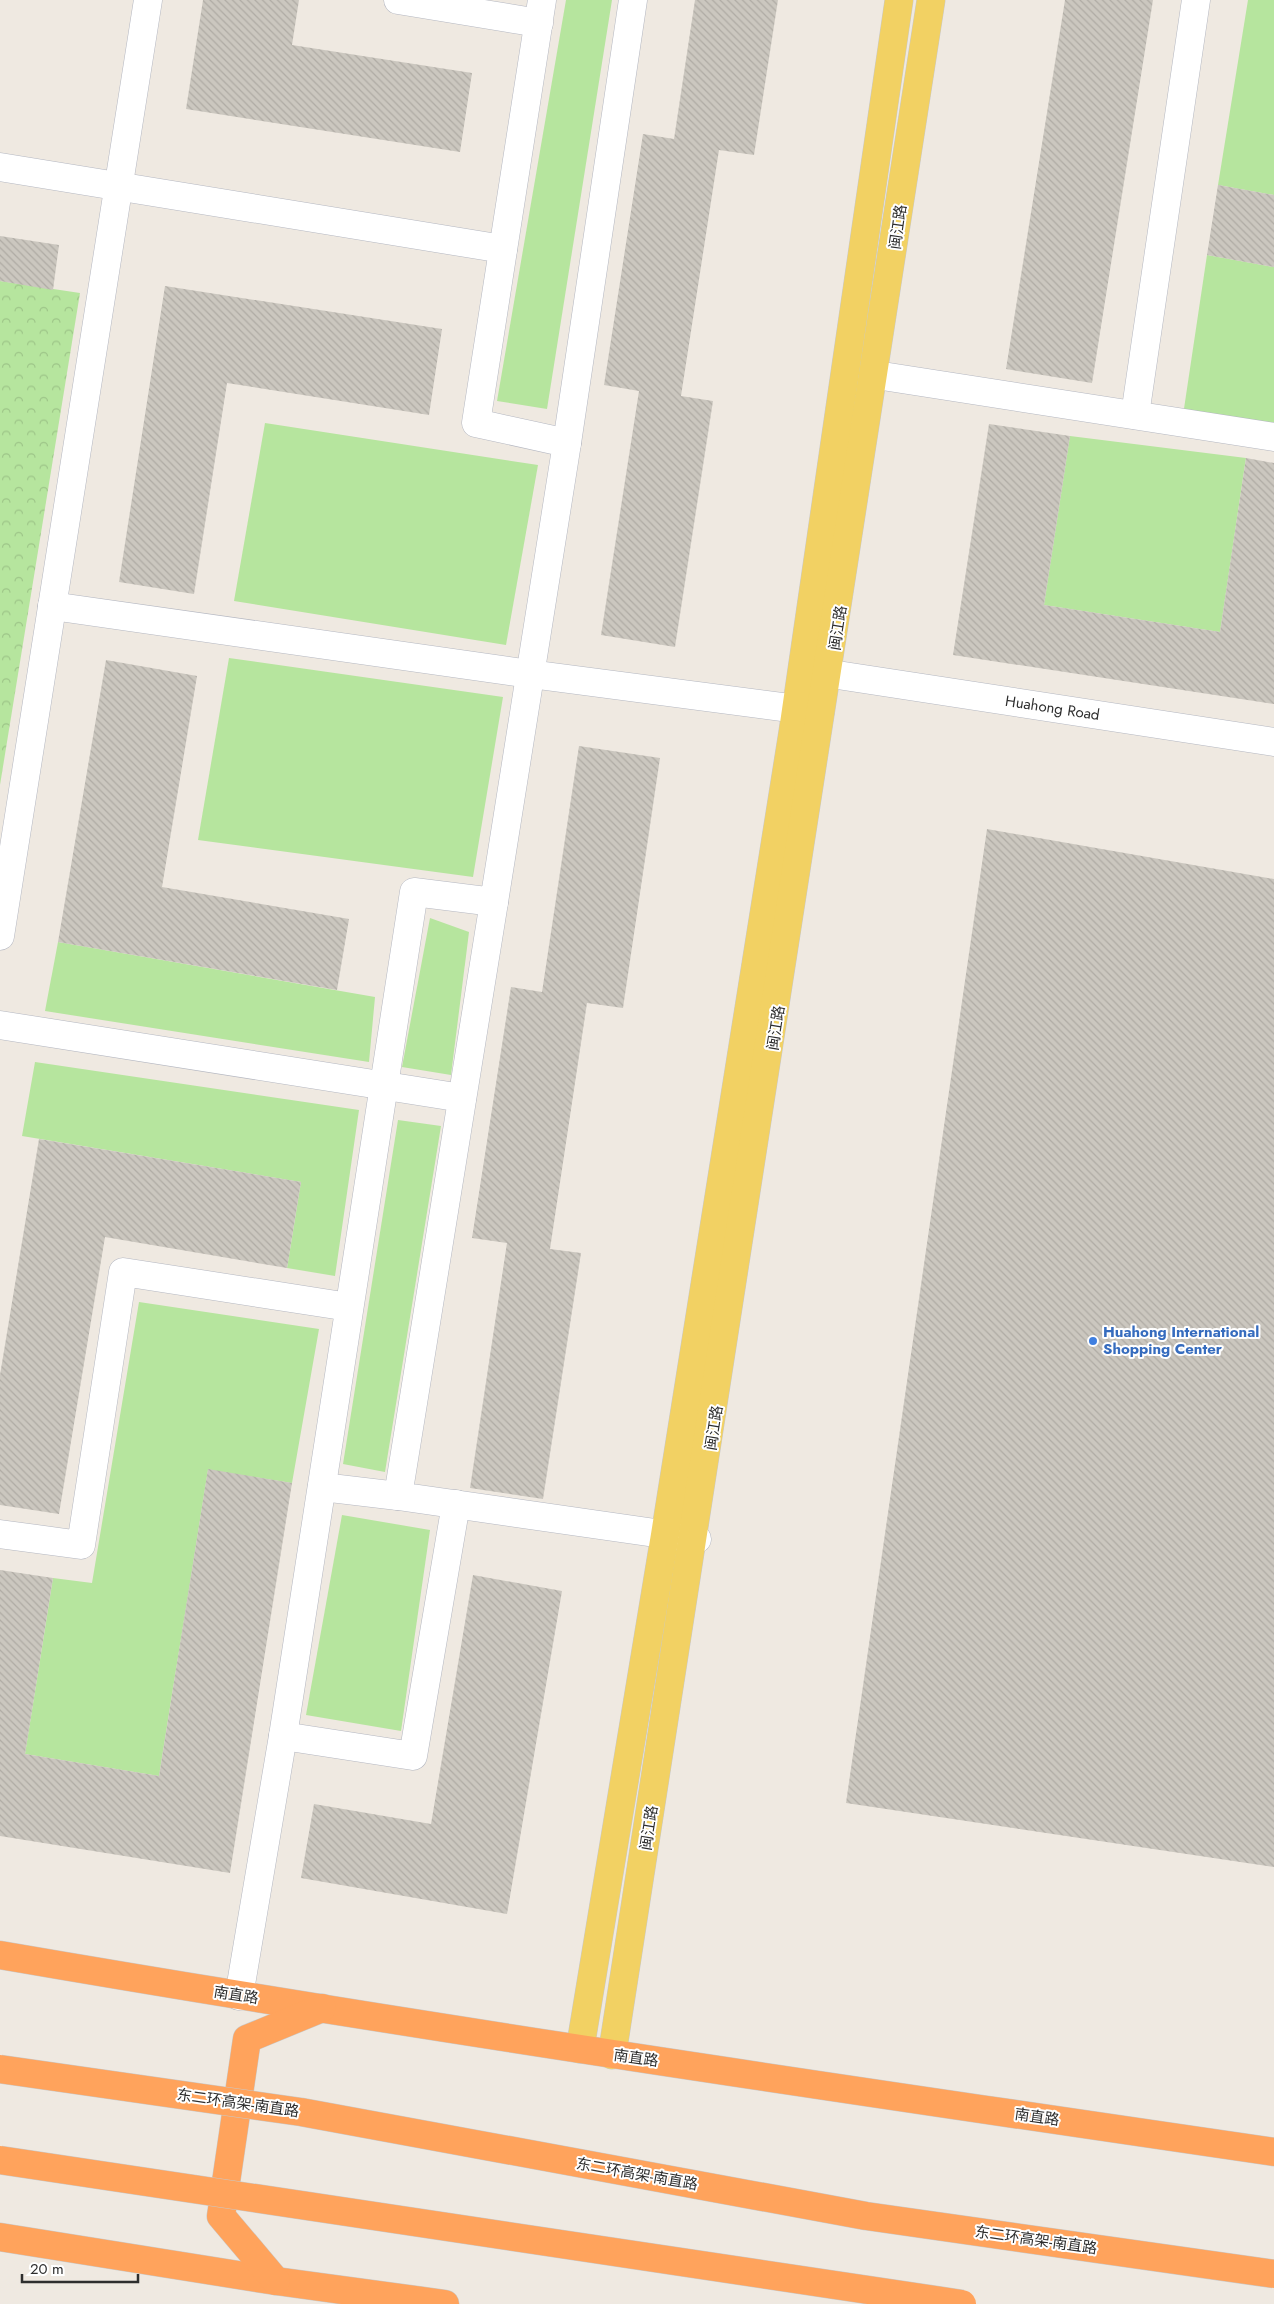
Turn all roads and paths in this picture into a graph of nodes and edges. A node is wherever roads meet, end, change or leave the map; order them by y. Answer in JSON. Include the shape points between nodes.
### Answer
{"nodes":[{"id":1,"x":148,"y":0,"type":"edge"},
{"id":2,"x":398,"y":0,"type":"edge"},
{"id":3,"x":633,"y":0,"type":"edge"},
{"id":4,"x":899,"y":0,"type":"edge"},
{"id":5,"x":931,"y":0,"type":"edge"},
{"id":6,"x":1196,"y":0,"type":"edge"},
{"id":7,"x":540,"y":12,"type":"edge"},
{"id":8,"x":0,"y":166,"type":"edge"},
{"id":9,"x":118,"y":185,"type":"junction"},
{"id":10,"x":503,"y":249,"type":"junction"},
{"id":11,"x":876,"y":375,"type":"junction"},
{"id":12,"x":1135,"y":415,"type":"junction"},
{"id":13,"x":1274,"y":437,"type":"edge"},
{"id":14,"x":567,"y":443,"type":"junction"},
{"id":15,"x":52,"y":606,"type":"junction"},
{"id":16,"x":530,"y":674,"type":"junction"},
{"id":17,"x":831,"y":674,"type":"junction"},
{"id":18,"x":796,"y":708,"type":"junction"},
{"id":19,"x":824,"y":712,"type":"junction"},
{"id":20,"x":1274,"y":742,"type":"edge"},
{"id":21,"x":494,"y":902,"type":"junction"},
{"id":22,"x":0,"y":936,"type":"edge"},
{"id":23,"x":0,"y":1025,"type":"edge"},
{"id":24,"x":384,"y":1087,"type":"junction"},
{"id":25,"x":462,"y":1098,"type":"junction"},
{"id":26,"x":350,"y":1307,"type":"junction"},
{"id":27,"x":322,"y":1487,"type":"junction"},
{"id":28,"x":398,"y":1496,"type":"junction"},
{"id":29,"x":456,"y":1504,"type":"junction"},
{"id":30,"x":0,"y":1534,"type":"edge"},
{"id":31,"x":665,"y":1535,"type":"junction"},
{"id":32,"x":697,"y":1539,"type":"junction"},
{"id":33,"x":283,"y":1736,"type":"junction"},
{"id":34,"x":0,"y":1955,"type":"edge"},
{"id":35,"x":238,"y":1996,"type":"junction"},
{"id":36,"x":322,"y":2008,"type":"junction"},
{"id":37,"x":580,"y":2050,"type":"junction"},
{"id":38,"x":612,"y":2055,"type":"junction"},
{"id":39,"x":0,"y":2069,"type":"edge"},
{"id":40,"x":1274,"y":2152,"type":"edge"},
{"id":41,"x":0,"y":2160,"type":"edge"},
{"id":42,"x":0,"y":2237,"type":"edge"},
{"id":43,"x":1274,"y":2274,"type":"edge"},
{"id":44,"x":276,"y":2281,"type":"junction"},
{"id":45,"x":445,"y":2304,"type":"edge"},
{"id":46,"x":962,"y":2304,"type":"edge"}],
"edges":[{"from":1,"to":9,"type":"street"},
{"from":2,"to":7,"type":"street"},
{"from":3,"to":14,"type":"street"},
{"from":4,"to":18,"type":"main road","name":"闽江路"},
{"from":5,"to":11,"type":"main road","name":"闽江路"},
{"from":6,"to":12,"type":"street"},
{"from":7,"to":10,"type":"street"},
{"from":8,"to":9,"type":"street"},
{"from":9,"to":10,"type":"street"},
{"from":9,"to":15,"type":"street"},
{"from":10,"to":14,"type":"street","via":[[476,423]]},
{"from":11,"to":12,"type":"street"},
{"from":11,"to":17,"type":"main road","name":"闽江路"},
{"from":12,"to":13,"type":"street"},
{"from":14,"to":16,"type":"street"},
{"from":15,"to":16,"type":"street"},
{"from":15,"to":22,"type":"street"},
{"from":16,"to":18,"type":"street"},
{"from":16,"to":21,"type":"street"},
{"from":17,"to":19,"type":"main road","name":"闽江路"},
{"from":17,"to":20,"type":"street","name":"Huahong Road"},
{"from":18,"to":19,"type":"street"},
{"from":18,"to":31,"type":"main road","name":"闽江路"},
{"from":19,"to":32,"type":"main road","name":"闽江路"},
{"from":21,"to":24,"type":"street","via":[[414,892]]},
{"from":21,"to":25,"type":"street"},
{"from":23,"to":24,"type":"street"},
{"from":24,"to":25,"type":"street"},
{"from":24,"to":26,"type":"street"},
{"from":25,"to":28,"type":"street"},
{"from":26,"to":27,"type":"street"},
{"from":26,"to":30,"type":"street","via":[[123,1272],[81,1545]]},
{"from":27,"to":28,"type":"street"},
{"from":27,"to":33,"type":"street"},
{"from":28,"to":29,"type":"street"},
{"from":29,"to":31,"type":"street"},
{"from":29,"to":33,"type":"street","via":[[413,1756]]},
{"from":31,"to":32,"type":"street"},
{"from":31,"to":37,"type":"main road","name":"闽江路"},
{"from":32,"to":38,"type":"main road","name":"闽江路"},
{"from":33,"to":35,"type":"street"},
{"from":34,"to":35,"type":"highway","name":"南直路"},
{"from":35,"to":36,"type":"highway","name":"南直路"},
{"from":36,"to":37,"type":"highway","name":"南直路"},
{"from":36,"to":44,"type":"highway","via":[[246,2039],[221,2216]]},
{"from":37,"to":38,"type":"highway","name":"南直路"},
{"from":38,"to":40,"type":"highway","name":"南直路"},
{"from":39,"to":43,"type":"highway","name":"东二环高架-南直路","bridge":true,"via":[[301,2112],[866,2216]]},
{"from":41,"to":46,"type":"highway","bridge":true},
{"from":42,"to":44,"type":"highway"},
{"from":44,"to":45,"type":"highway"}]}
